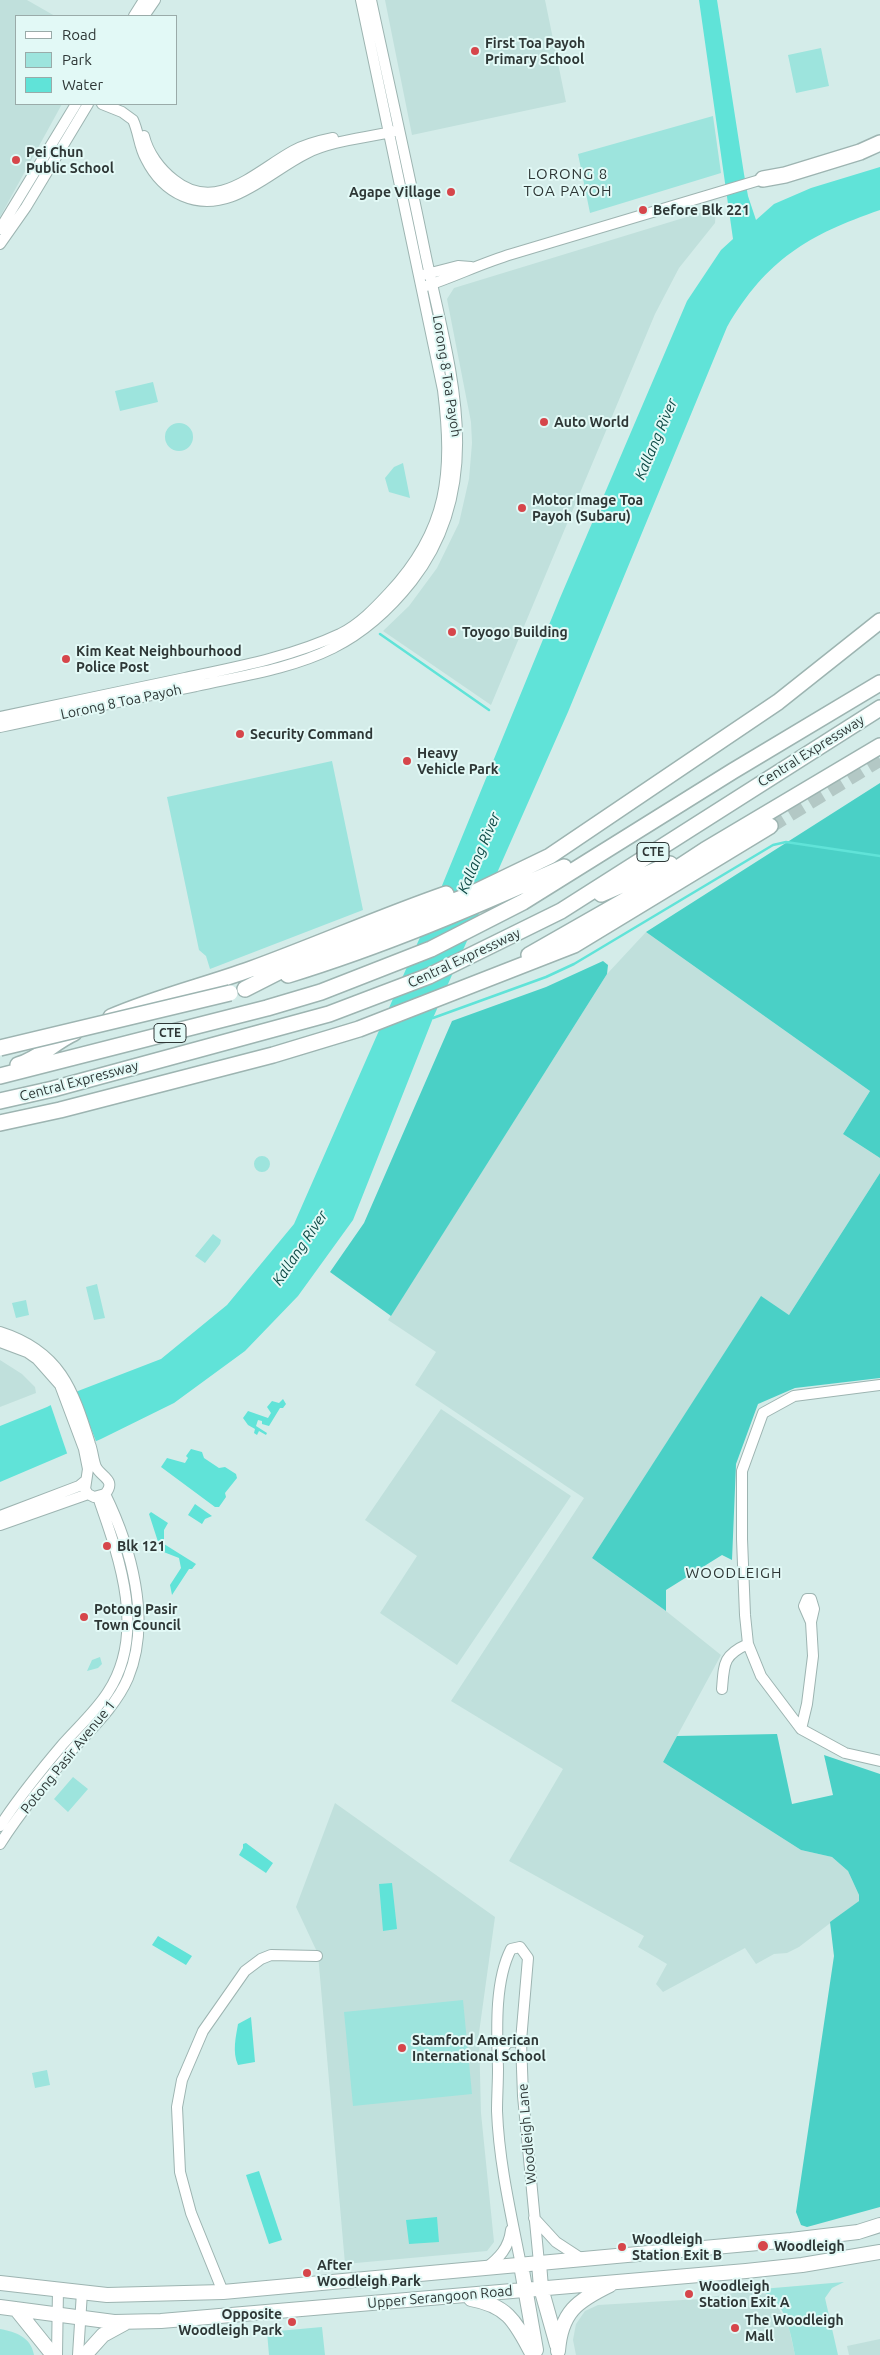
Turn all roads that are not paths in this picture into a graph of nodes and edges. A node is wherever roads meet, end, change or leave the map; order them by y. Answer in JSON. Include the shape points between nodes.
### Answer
{"nodes":[{"id":1,"x":144,"y":0,"type":"edge"},
{"id":2,"x":155,"y":0,"type":"edge"},
{"id":3,"x":361,"y":0,"type":"edge"},
{"id":4,"x":371,"y":0,"type":"edge"},
{"id":5,"x":135,"y":15,"type":"edge"},
{"id":6,"x":145,"y":15,"type":"edge"},
{"id":7,"x":75,"y":105,"type":"edge"},
{"id":8,"x":87,"y":105,"type":"edge"},
{"id":9,"x":104,"y":105,"type":"edge"},
{"id":10,"x":123,"y":105,"type":"edge"},
{"id":11,"x":393,"y":129,"type":"junction"},
{"id":12,"x":880,"y":134,"type":"edge"},
{"id":13,"x":880,"y":143,"type":"edge"},
{"id":14,"x":837,"y":159,"type":"junction"},
{"id":15,"x":759,"y":180,"type":"joint"},
{"id":16,"x":0,"y":229,"type":"edge"},
{"id":17,"x":0,"y":244,"type":"edge"},
{"id":18,"x":425,"y":280,"type":"junction"},
{"id":19,"x":880,"y":621,"type":"edge"},
{"id":20,"x":880,"y":683,"type":"edge"},
{"id":21,"x":880,"y":708,"type":"edge"},
{"id":22,"x":0,"y":717,"type":"edge"},
{"id":23,"x":0,"y":727,"type":"edge"},
{"id":24,"x":880,"y":746,"type":"edge"},
{"id":25,"x":770,"y":826,"type":"tunnel mouth"},
{"id":26,"x":616,"y":844,"type":"junction"},
{"id":27,"x":705,"y":850,"type":"junction"},
{"id":28,"x":561,"y":911,"type":"junction"},
{"id":29,"x":341,"y":945,"type":"junction"},
{"id":30,"x":481,"y":980,"type":"junction"},
{"id":31,"x":0,"y":1048,"type":"edge"},
{"id":32,"x":0,"y":1070,"type":"edge"},
{"id":33,"x":0,"y":1076,"type":"edge"},
{"id":34,"x":0,"y":1101,"type":"edge"},
{"id":35,"x":0,"y":1123,"type":"edge"},
{"id":36,"x":0,"y":1332,"type":"edge"},
{"id":37,"x":0,"y":1342,"type":"edge"},
{"id":38,"x":64,"y":1384,"type":"junction"},
{"id":39,"x":880,"y":1385,"type":"edge"},
{"id":40,"x":91,"y":1473,"type":"junction"},
{"id":41,"x":97,"y":1495,"type":"junction"},
{"id":42,"x":0,"y":1516,"type":"edge"},
{"id":43,"x":0,"y":1525,"type":"edge"},
{"id":44,"x":811,"y":1622,"type":"dead end"},
{"id":45,"x":748,"y":1644,"type":"junction"},
{"id":46,"x":722,"y":1689,"type":"dead end"},
{"id":47,"x":800,"y":1730,"type":"junction"},
{"id":48,"x":880,"y":1761,"type":"edge"},
{"id":49,"x":0,"y":1826,"type":"edge"},
{"id":50,"x":0,"y":1844,"type":"edge"},
{"id":51,"x":317,"y":1956,"type":"dead end"},
{"id":52,"x":521,"y":2041,"type":"junction"},
{"id":53,"x":497,"y":2056,"type":"junction"},
{"id":54,"x":534,"y":2218,"type":"junction"},
{"id":55,"x":512,"y":2222,"type":"junction"},
{"id":56,"x":880,"y":2226,"type":"edge"},
{"id":57,"x":880,"y":2252,"type":"edge"},
{"id":58,"x":582,"y":2259,"type":"junction"},
{"id":59,"x":539,"y":2263,"type":"junction"},
{"id":60,"x":521,"y":2265,"type":"junction"},
{"id":61,"x":486,"y":2268,"type":"junction"},
{"id":62,"x":0,"y":2282,"type":"edge"},
{"id":63,"x":618,"y":2282,"type":"junction"},
{"id":64,"x":541,"y":2288,"type":"junction"},
{"id":65,"x":58,"y":2289,"type":"junction"},
{"id":66,"x":526,"y":2290,"type":"junction"},
{"id":67,"x":82,"y":2292,"type":"junction"},
{"id":68,"x":223,"y":2292,"type":"junction"},
{"id":69,"x":129,"y":2295,"type":"junction"},
{"id":70,"x":456,"y":2296,"type":"junction"},
{"id":71,"x":0,"y":2307,"type":"edge"},
{"id":72,"x":16,"y":2309,"type":"junction"},
{"id":73,"x":56,"y":2315,"type":"junction"},
{"id":74,"x":79,"y":2318,"type":"junction"},
{"id":75,"x":121,"y":2322,"type":"junction"},
{"id":76,"x":558,"y":2353,"type":"edge"},
{"id":77,"x":53,"y":2355,"type":"edge"},
{"id":78,"x":58,"y":2355,"type":"edge"},
{"id":79,"x":78,"y":2355,"type":"edge"},
{"id":80,"x":85,"y":2355,"type":"edge"},
{"id":81,"x":535,"y":2355,"type":"edge"}],
"edges":[{"from":1,"to":5,"type":"street"},
{"from":2,"to":6,"type":"street"},
{"from":3,"to":11,"type":"street","name":"Lorong 8 Toa Payoh"},
{"from":4,"to":11,"type":"street","name":"Lorong 8 Toa Payoh"},
{"from":7,"to":16,"type":"street"},
{"from":8,"to":17,"type":"street","via":[[26,208]]},
{"from":9,"to":11,"type":"street","via":[[133,120],[150,167],[171,191],[196,201],[209,202],[242,192],[323,146]]},
{"from":10,"to":11,"type":"street","via":[[140,122],[155,160],[183,187],[201,194],[227,190],[311,142]]},
{"from":11,"to":18,"type":"street","name":"Lorong 8 Toa Payoh"},
{"from":12,"to":14,"type":"highway"},
{"from":13,"to":14,"type":"highway"},
{"from":14,"to":15,"type":"highway"},
{"from":15,"to":18,"type":"street","via":[[471,267],[458,266]]},
{"from":18,"to":22,"type":"street","name":"Lorong 8 Toa Payoh","via":[[448,434],[443,500],[437,520],[415,560],[372,611],[342,633],[266,660]]},
{"from":18,"to":23,"type":"street","name":"Lorong 8 Toa Payoh","via":[[456,417],[457,474],[438,540],[417,574],[383,614],[332,648],[292,663]]},
{"from":19,"to":29,"type":"highway","via":[[771,707],[576,837],[523,865],[464,887]]},
{"from":20,"to":26,"type":"highway","name":"Central Expressway","number":"CTE"},
{"from":21,"to":28,"type":"highway","name":"Central Expressway","number":"CTE"},
{"from":24,"to":27,"type":"highway"},
{"from":25,"to":30,"type":"highway","via":[[574,945]]},
{"from":26,"to":29,"type":"highway","via":[[510,891]]},
{"from":26,"to":33,"type":"highway","name":"Central Expressway","number":"CTE","via":[[523,902],[431,949],[357,978],[267,1008]]},
{"from":27,"to":28,"type":"highway"},
{"from":27,"to":30,"type":"highway","via":[[650,886]]},
{"from":28,"to":34,"type":"highway","name":"Central Expressway","number":"CTE","via":[[429,976],[355,1006]]},
{"from":29,"to":31,"type":"highway","bridge":true,"via":[[237,991]]},
{"from":29,"to":32,"type":"highway","via":[[147,1002],[60,1039],[29,1062]]},
{"from":30,"to":35,"type":"highway","via":[[359,1028],[273,1055]]},
{"from":36,"to":38,"type":"street","name":"Potong Pasir Avenue 1","via":[[35,1347],[52,1362]]},
{"from":37,"to":38,"type":"street","name":"Potong Pasir Avenue 1","via":[[37,1358]]},
{"from":38,"to":40,"type":"street","name":"Potong Pasir Avenue 1","via":[[91,1445]]},
{"from":39,"to":45,"type":"street","via":[[794,1396],[763,1413],[742,1471]]},
{"from":40,"to":41,"type":"street","name":"Potong Pasir Avenue 1","via":[[85,1489]]},
{"from":40,"to":41,"type":"street","name":"Potong Pasir Avenue 1","via":[[108,1480],[109,1488]]},
{"from":40,"to":42,"type":"street","via":[[79,1486]]},
{"from":41,"to":43,"type":"street"},
{"from":41,"to":49,"type":"street","name":"Potong Pasir Avenue 1","via":[[116,1550],[124,1589],[128,1627],[124,1656],[118,1674],[101,1702],[30,1783]]},
{"from":41,"to":50,"type":"street","name":"Potong Pasir Avenue 1","via":[[120,1526],[132,1566],[138,1635],[128,1678],[110,1708],[34,1796]]},
{"from":44,"to":47,"type":"street","via":[[813,1656]]},
{"from":45,"to":46,"type":"street","via":[[723,1664]]},
{"from":45,"to":47,"type":"street","via":[[761,1676]]},
{"from":47,"to":48,"type":"street","via":[[845,1753]]},
{"from":51,"to":68,"type":"street","via":[[271,1955],[261,1958],[245,1971],[203,2032],[182,2080],[177,2107],[180,2172],[191,2213]]},
{"from":52,"to":53,"type":"street","via":[[508,2042]]},
{"from":52,"to":53,"type":"street","name":"Woodleigh Lane","via":[[528,1958],[520,1947],[511,1949],[505,1960]]},
{"from":52,"to":54,"type":"street","name":"Woodleigh Lane","via":[[522,2096]]},
{"from":53,"to":55,"type":"street","name":"Woodleigh Lane","via":[[497,2111]]},
{"from":54,"to":58,"type":"street","via":[[556,2242]]},
{"from":54,"to":59,"type":"street","name":"Woodleigh Lane"},
{"from":55,"to":60,"type":"street","name":"Woodleigh Lane"},
{"from":55,"to":61,"type":"street","via":[[510,2240]]},
{"from":56,"to":58,"type":"main road","name":"Upper Serangoon Road","via":[[858,2232]]},
{"from":57,"to":63,"type":"main road","name":"Upper Serangoon Road","via":[[783,2267]]},
{"from":58,"to":59,"type":"main road","name":"Upper Serangoon Road"},
{"from":59,"to":60,"type":"main road","name":"Upper Serangoon Road"},
{"from":59,"to":64,"type":"main road"},
{"from":60,"to":61,"type":"main road","name":"Upper Serangoon Road"},
{"from":60,"to":66,"type":"main road"},
{"from":61,"to":68,"type":"main road","name":"Upper Serangoon Road"},
{"from":62,"to":65,"type":"main road","name":"Upper Serangoon Road"},
{"from":63,"to":64,"type":"main road","name":"Upper Serangoon Road"},
{"from":63,"to":76,"type":"main road","via":[[580,2301],[569,2312],[559,2337]]},
{"from":64,"to":66,"type":"main road","name":"Upper Serangoon Road"},
{"from":64,"to":76,"type":"main road"},
{"from":65,"to":67,"type":"main road","name":"Upper Serangoon Road"},
{"from":65,"to":73,"type":"street"},
{"from":66,"to":70,"type":"main road","name":"Upper Serangoon Road"},
{"from":66,"to":81,"type":"main road"},
{"from":67,"to":69,"type":"main road","name":"Upper Serangoon Road"},
{"from":67,"to":74,"type":"street"},
{"from":68,"to":69,"type":"main road","name":"Upper Serangoon Road"},
{"from":69,"to":75,"type":"main road","via":[[110,2300],[104,2309],[105,2314]]},
{"from":70,"to":75,"type":"main road","name":"Upper Serangoon Road","via":[[232,2316]]},
{"from":70,"to":81,"type":"main road","via":[[501,2309],[516,2322]]},
{"from":71,"to":72,"type":"main road","name":"Upper Serangoon Road"},
{"from":72,"to":73,"type":"main road","name":"Upper Serangoon Road"},
{"from":72,"to":77,"type":"main road"},
{"from":73,"to":74,"type":"main road","name":"Upper Serangoon Road"},
{"from":73,"to":78,"type":"street"},
{"from":74,"to":75,"type":"main road","name":"Upper Serangoon Road"},
{"from":74,"to":79,"type":"street"},
{"from":75,"to":80,"type":"main road","via":[[103,2335]]}]}
